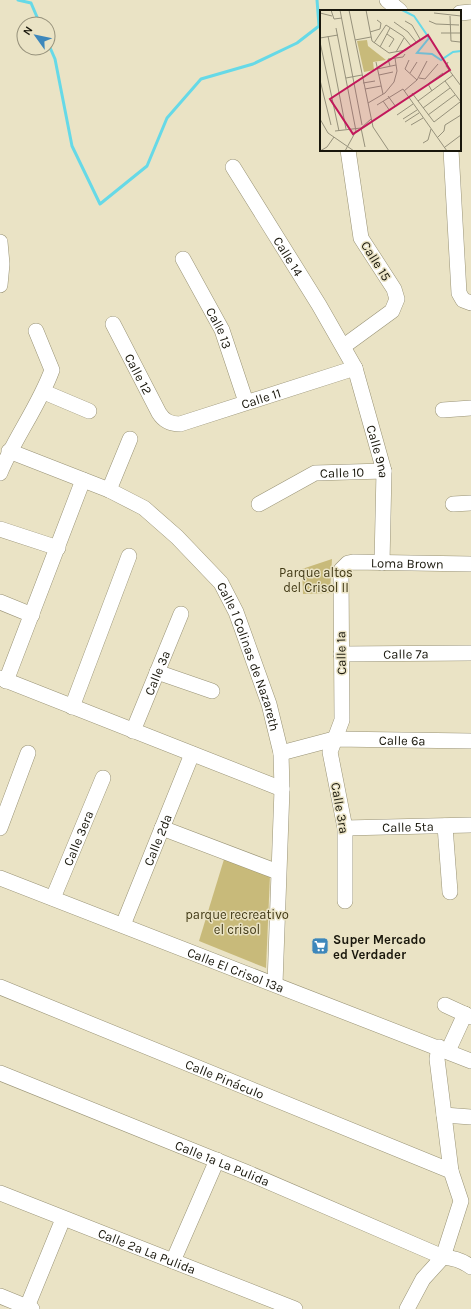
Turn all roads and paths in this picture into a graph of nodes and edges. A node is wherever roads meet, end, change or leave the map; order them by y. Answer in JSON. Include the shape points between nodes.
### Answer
{"nodes":[{"id":1,"x":387,"y":0,"type":"edge"},
{"id":2,"x":399,"y":10,"type":"edge"},
{"id":3,"x":471,"y":12,"type":"edge"},
{"id":4,"x":461,"y":13,"type":"edge"},
{"id":5,"x":348,"y":151,"type":"edge"},
{"id":6,"x":451,"y":151,"type":"edge"},
{"id":7,"x":233,"y":167,"type":"dead end"},
{"id":8,"x":0,"y":242,"type":"edge"},
{"id":9,"x":183,"y":259,"type":"dead end"},
{"id":10,"x":0,"y":285,"type":"edge"},
{"id":11,"x":471,"y":303,"type":"edge"},
{"id":12,"x":113,"y":324,"type":"dead end"},
{"id":13,"x":36,"y":331,"type":"dead end"},
{"id":14,"x":344,"y":346,"type":"junction"},
{"id":15,"x":355,"y":368,"type":"junction"},
{"id":16,"x":44,"y":392,"type":"junction"},
{"id":17,"x":246,"y":402,"type":"junction"},
{"id":18,"x":471,"y":408,"type":"edge"},
{"id":19,"x":443,"y":410,"type":"dead end"},
{"id":20,"x":88,"y":411,"type":"dead end"},
{"id":21,"x":167,"y":422,"type":"joint"},
{"id":22,"x":130,"y":439,"type":"dead end"},
{"id":23,"x":9,"y":451,"type":"junction"},
{"id":24,"x":384,"y":470,"type":"junction"},
{"id":25,"x":0,"y":473,"type":"edge"},
{"id":26,"x":84,"y":480,"type":"junction"},
{"id":27,"x":109,"y":490,"type":"junction"},
{"id":28,"x":471,"y":503,"type":"edge"},
{"id":29,"x":259,"y":504,"type":"dead end"},
{"id":30,"x":453,"y":504,"type":"dead end"},
{"id":31,"x":0,"y":529,"type":"edge"},
{"id":32,"x":58,"y":548,"type":"junction"},
{"id":33,"x":129,"y":556,"type":"dead end"},
{"id":34,"x":382,"y":563,"type":"junction"},
{"id":35,"x":471,"y":564,"type":"edge"},
{"id":36,"x":344,"y":566,"type":"joint"},
{"id":37,"x":0,"y":602,"type":"edge"},
{"id":38,"x":181,"y":614,"type":"dead end"},
{"id":39,"x":32,"y":615,"type":"junction"},
{"id":40,"x":471,"y":653,"type":"edge"},
{"id":41,"x":341,"y":654,"type":"junction"},
{"id":42,"x":157,"y":672,"type":"junction"},
{"id":43,"x":3,"y":680,"type":"edge"},
{"id":44,"x":212,"y":691,"type":"dead end"},
{"id":45,"x":72,"y":707,"type":"junction"},
{"id":46,"x":133,"y":731,"type":"junction"},
{"id":47,"x":334,"y":739,"type":"junction"},
{"id":48,"x":471,"y":741,"type":"edge"},
{"id":49,"x":28,"y":753,"type":"dead end"},
{"id":50,"x":281,"y":753,"type":"junction"},
{"id":51,"x":192,"y":754,"type":"junction"},
{"id":52,"x":103,"y":778,"type":"dead end"},
{"id":53,"x":282,"y":789,"type":"junction"},
{"id":54,"x":471,"y":825,"type":"edge"},
{"id":55,"x":445,"y":826,"type":"junction"},
{"id":56,"x":0,"y":828,"type":"edge"},
{"id":57,"x":162,"y":828,"type":"junction"},
{"id":58,"x":345,"y":828,"type":"junction"},
{"id":59,"x":278,"y":872,"type":"junction"},
{"id":60,"x":0,"y":878,"type":"edge"},
{"id":61,"x":450,"y":892,"type":"dead end"},
{"id":62,"x":53,"y":898,"type":"junction"},
{"id":63,"x":345,"y":901,"type":"dead end"},
{"id":64,"x":122,"y":925,"type":"junction"},
{"id":65,"x":275,"y":984,"type":"junction"},
{"id":66,"x":0,"y":987,"type":"edge"},
{"id":67,"x":445,"y":1005,"type":"dead end"},
{"id":68,"x":468,"y":1016,"type":"edge"},
{"id":69,"x":444,"y":1049,"type":"junction"},
{"id":70,"x":471,"y":1061,"type":"edge"},
{"id":71,"x":0,"y":1073,"type":"edge"},
{"id":72,"x":444,"y":1116,"type":"junction"},
{"id":73,"x":471,"y":1117,"type":"edge"},
{"id":74,"x":217,"y":1160,"type":"junction"},
{"id":75,"x":451,"y":1171,"type":"junction"},
{"id":76,"x":0,"y":1193,"type":"edge"},
{"id":77,"x":466,"y":1203,"type":"edge"},
{"id":78,"x":64,"y":1219,"type":"junction"},
{"id":79,"x":443,"y":1257,"type":"junction"},
{"id":80,"x":174,"y":1261,"type":"junction"},
{"id":81,"x":471,"y":1267,"type":"edge"},
{"id":82,"x":0,"y":1296,"type":"edge"},
{"id":83,"x":30,"y":1308,"type":"edge"},
{"id":84,"x":295,"y":1309,"type":"edge"},
{"id":85,"x":407,"y":1309,"type":"edge"}],
"edges":[{"from":1,"to":2,"type":"street"},
{"from":3,"to":4,"type":"street"},
{"from":5,"to":14,"type":"street","name":"Calle 15","via":[[361,238],[394,289],[397,299],[392,311]]},
{"from":6,"to":11,"type":"street","via":[[459,293],[463,300]]},
{"from":7,"to":14,"type":"street","name":"Calle 14"},
{"from":8,"to":10,"type":"street"},
{"from":9,"to":17,"type":"street","name":"Calle 13","via":[[222,330]]},
{"from":12,"to":21,"type":"street","name":"Calle 12","via":[[159,413]]},
{"from":13,"to":16,"type":"street","via":[[52,370]]},
{"from":14,"to":15,"type":"street","name":"Calle 9na"},
{"from":15,"to":17,"type":"street","name":"Calle 11"},
{"from":15,"to":24,"type":"street","name":"Calle 9na"},
{"from":16,"to":20,"type":"street"},
{"from":16,"to":23,"type":"street"},
{"from":17,"to":21,"type":"street","name":"Calle 11","via":[[180,424]]},
{"from":18,"to":19,"type":"street"},
{"from":22,"to":27,"type":"street"},
{"from":23,"to":25,"type":"street"},
{"from":23,"to":26,"type":"street","name":"Calle 1 Colinas de Nazareth"},
{"from":24,"to":29,"type":"street","name":"Calle 10","via":[[315,473]]},
{"from":24,"to":34,"type":"street","name":"Calle 9na"},
{"from":26,"to":27,"type":"street","name":"Calle 1 Colinas de Nazareth"},
{"from":26,"to":32,"type":"street"},
{"from":27,"to":50,"type":"street","name":"Calle 1 Colinas de Nazareth","via":[[144,508],[177,537],[221,583],[236,612],[249,647],[269,704]]},
{"from":28,"to":30,"type":"street"},
{"from":31,"to":32,"type":"street"},
{"from":32,"to":39,"type":"street"},
{"from":33,"to":45,"type":"street"},
{"from":34,"to":35,"type":"street","name":"Loma Brown"},
{"from":34,"to":36,"type":"street","name":"Loma Brown","via":[[353,562]]},
{"from":36,"to":41,"type":"street","name":"Calle 1a","via":[[340,575]]},
{"from":37,"to":39,"type":"street"},
{"from":38,"to":42,"type":"street","name":"Calle 3a"},
{"from":39,"to":43,"type":"street"},
{"from":40,"to":41,"type":"street","name":"Calle 7a"},
{"from":41,"to":47,"type":"street","name":"Calle 1a","via":[[342,720]]},
{"from":42,"to":44,"type":"street"},
{"from":42,"to":46,"type":"street","name":"Calle 3a"},
{"from":43,"to":45,"type":"street"},
{"from":45,"to":46,"type":"street"},
{"from":46,"to":51,"type":"street"},
{"from":47,"to":48,"type":"street","name":"Calle 6a"},
{"from":47,"to":50,"type":"street","name":"Calle 6a"},
{"from":47,"to":58,"type":"street","name":"Calle 3ra","via":[[330,752]]},
{"from":49,"to":56,"type":"street"},
{"from":50,"to":53,"type":"street","name":"Calle 1 Colinas de Nazareth"},
{"from":51,"to":53,"type":"street"},
{"from":51,"to":57,"type":"street","name":"Calle 2da"},
{"from":52,"to":62,"type":"street","name":"Calle 3era"},
{"from":53,"to":59,"type":"street","name":"Calle 1 Colinas de Nazareth"},
{"from":54,"to":55,"type":"street","name":"Calle 5ta"},
{"from":55,"to":58,"type":"street","name":"Calle 5ta"},
{"from":55,"to":61,"type":"street"},
{"from":57,"to":59,"type":"street"},
{"from":57,"to":64,"type":"street","name":"Calle 2da"},
{"from":58,"to":63,"type":"street","name":"Calle 3ra"},
{"from":59,"to":65,"type":"street","name":"Calle 1 Colinas de Nazareth"},
{"from":60,"to":62,"type":"street","name":"Calle El Crisol 13a"},
{"from":62,"to":64,"type":"street","name":"Calle El Crisol 13a"},
{"from":64,"to":65,"type":"street","name":"Calle El Crisol 13a"},
{"from":65,"to":69,"type":"street","name":"Calle El Crisol 13a"},
{"from":66,"to":75,"type":"street","name":"Calle Pináculo"},
{"from":67,"to":68,"type":"street"},
{"from":68,"to":69,"type":"street"},
{"from":69,"to":70,"type":"street","name":"Calle El Crisol 13a"},
{"from":69,"to":72,"type":"street","via":[[437,1059]]},
{"from":71,"to":74,"type":"street","name":"Calle 1a La Pulida"},
{"from":72,"to":73,"type":"street"},
{"from":72,"to":75,"type":"street"},
{"from":74,"to":79,"type":"street","name":"Calle 1a La Pulida"},
{"from":74,"to":80,"type":"street"},
{"from":75,"to":77,"type":"street"},
{"from":76,"to":78,"type":"street","name":"Calle 2a La Pulida"},
{"from":77,"to":79,"type":"street"},
{"from":78,"to":80,"type":"street","name":"Calle 2a La Pulida"},
{"from":78,"to":83,"type":"street"},
{"from":79,"to":81,"type":"street","via":[[455,1258]]},
{"from":79,"to":85,"type":"street","via":[[423,1279]]},
{"from":80,"to":84,"type":"street","name":"Calle 2a La Pulida"},
{"from":82,"to":83,"type":"street"}]}
